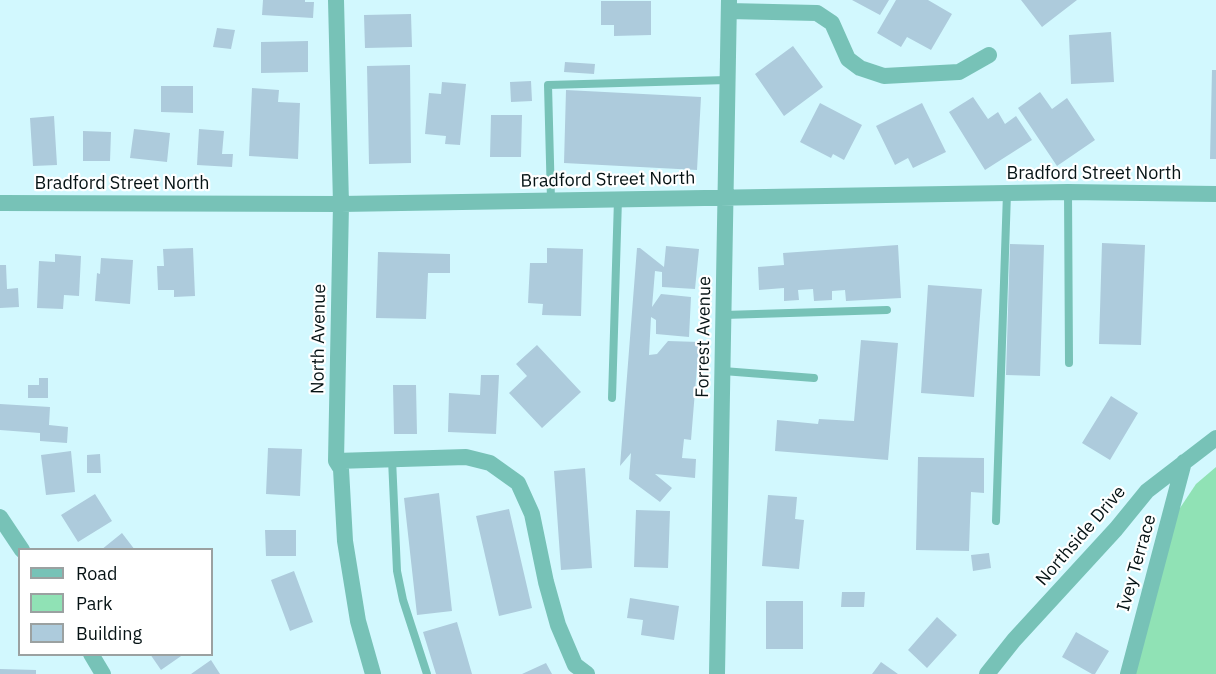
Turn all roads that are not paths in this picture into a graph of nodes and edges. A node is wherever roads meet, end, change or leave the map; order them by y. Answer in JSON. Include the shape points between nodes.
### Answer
{"nodes":[{"id":1,"x":336,"y":0,"type":"edge"},
{"id":2,"x":729,"y":5,"type":"edge"},
{"id":3,"x":989,"y":55,"type":"dead end"},
{"id":4,"x":727,"y":80,"type":"junction"},
{"id":5,"x":1068,"y":192,"type":"junction"},
{"id":6,"x":1007,"y":193,"type":"junction"},
{"id":7,"x":1216,"y":194,"type":"edge"},
{"id":8,"x":725,"y":197,"type":"junction"},
{"id":9,"x":618,"y":199,"type":"junction"},
{"id":10,"x":551,"y":200,"type":"junction"},
{"id":11,"x":0,"y":203,"type":"edge"},
{"id":12,"x":341,"y":204,"type":"junction"},
{"id":13,"x":887,"y":310,"type":"dead end"},
{"id":14,"x":724,"y":315,"type":"junction"},
{"id":15,"x":1069,"y":363,"type":"dead end"},
{"id":16,"x":723,"y":371,"type":"junction"},
{"id":17,"x":814,"y":378,"type":"dead end"},
{"id":18,"x":612,"y":398,"type":"dead end"},
{"id":19,"x":1216,"y":438,"type":"edge"},
{"id":20,"x":392,"y":459,"type":"junction"},
{"id":21,"x":336,"y":461,"type":"junction"},
{"id":22,"x":1184,"y":462,"type":"junction"},
{"id":23,"x":0,"y":517,"type":"edge"},
{"id":24,"x":996,"y":521,"type":"dead end"},
{"id":25,"x":21,"y":548,"type":"edge"},
{"id":26,"x":92,"y":656,"type":"edge"},
{"id":27,"x":104,"y":674,"type":"edge"},
{"id":28,"x":372,"y":674,"type":"edge"},
{"id":29,"x":427,"y":674,"type":"edge"},
{"id":30,"x":587,"y":674,"type":"edge"},
{"id":31,"x":717,"y":674,"type":"edge"},
{"id":32,"x":987,"y":674,"type":"edge"},
{"id":33,"x":1128,"y":674,"type":"edge"}],
"edges":[{"from":1,"to":12,"type":"street","name":"North Avenue"},
{"from":2,"to":3,"type":"street","via":[[817,13],[832,23],[848,59],[860,68],[884,76],[959,72]]},
{"from":2,"to":4,"type":"street","name":"Forrest Avenue"},
{"from":4,"to":8,"type":"street","name":"Forrest Avenue"},
{"from":4,"to":10,"type":"lane","via":[[548,85]]},
{"from":5,"to":6,"type":"street","name":"Bradford Street North"},
{"from":5,"to":7,"type":"street","name":"Bradford Street North"},
{"from":5,"to":15,"type":"lane"},
{"from":6,"to":8,"type":"street","name":"Bradford Street North"},
{"from":6,"to":24,"type":"lane"},
{"from":8,"to":9,"type":"street","name":"Bradford Street North"},
{"from":8,"to":14,"type":"street","name":"Forrest Avenue"},
{"from":9,"to":10,"type":"street","name":"Bradford Street North"},
{"from":9,"to":18,"type":"lane"},
{"from":10,"to":12,"type":"street","name":"Bradford Street North"},
{"from":11,"to":12,"type":"street","name":"Bradford Street North"},
{"from":12,"to":21,"type":"street","name":"North Avenue"},
{"from":13,"to":14,"type":"lane"},
{"from":14,"to":16,"type":"street","name":"Forrest Avenue"},
{"from":16,"to":17,"type":"lane"},
{"from":16,"to":31,"type":"street","name":"Forrest Avenue"},
{"from":19,"to":22,"type":"street","name":"Northside Drive"},
{"from":20,"to":21,"type":"street"},
{"from":20,"to":29,"type":"lane","via":[[397,571]]},
{"from":20,"to":30,"type":"street","via":[[466,457],[490,463],[518,483],[532,514],[558,625],[575,665]]},
{"from":21,"to":28,"type":"street","name":"North Avenue","via":[[341,470],[345,541],[358,621]]},
{"from":22,"to":32,"type":"street","name":"Northside Drive","via":[[1147,491]]},
{"from":22,"to":33,"type":"street","name":"Ivey Terrace"},
{"from":23,"to":25,"type":"street"},
{"from":26,"to":27,"type":"street"}]}
